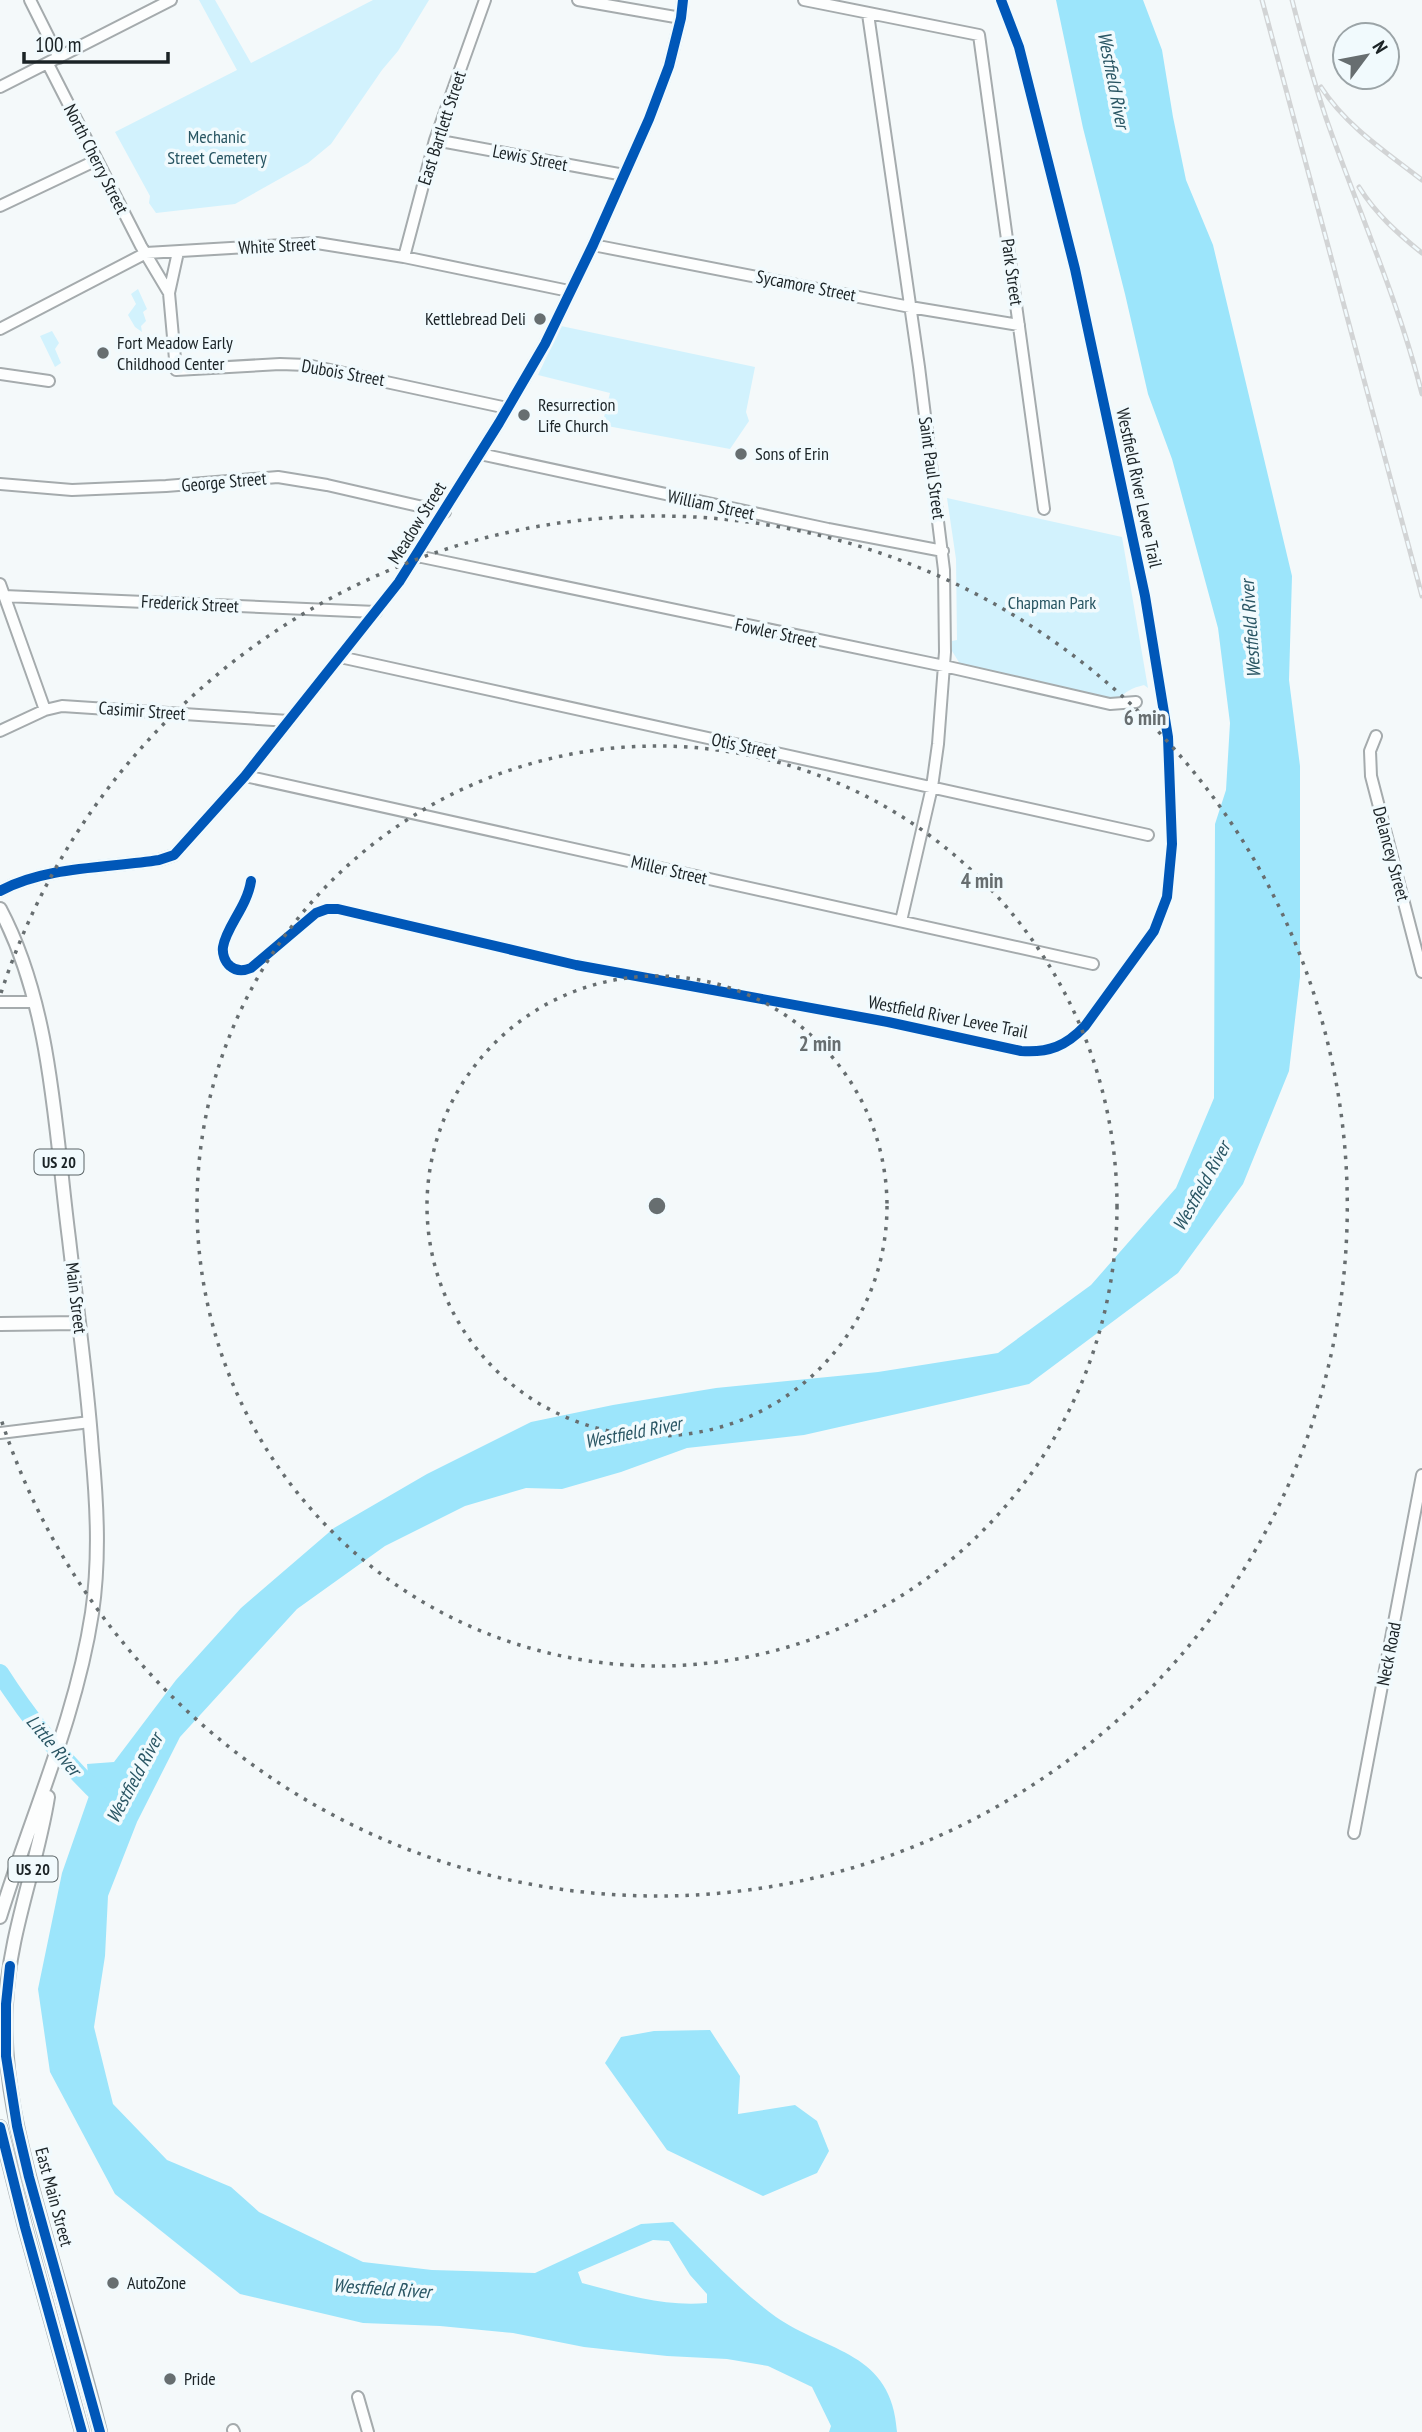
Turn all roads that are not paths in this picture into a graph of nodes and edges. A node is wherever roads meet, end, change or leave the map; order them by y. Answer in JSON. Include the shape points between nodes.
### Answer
{"nodes":[{"id":1,"x":30,"y":0,"type":"edge"},
{"id":2,"x":171,"y":0,"type":"edge"},
{"id":3,"x":485,"y":0,"type":"edge"},
{"id":4,"x":578,"y":0,"type":"edge"},
{"id":5,"x":683,"y":0,"type":"edge"},
{"id":6,"x":804,"y":0,"type":"edge"},
{"id":7,"x":868,"y":14,"type":"junction"},
{"id":8,"x":681,"y":18,"type":"junction"},
{"id":9,"x":59,"y":58,"type":"junction"},
{"id":10,"x":48,"y":64,"type":"junction"},
{"id":11,"x":0,"y":88,"type":"edge"},
{"id":12,"x":435,"y":139,"type":"junction"},
{"id":13,"x":97,"y":160,"type":"junction"},
{"id":14,"x":624,"y":175,"type":"junction"},
{"id":15,"x":0,"y":206,"type":"edge"},
{"id":16,"x":593,"y":245,"type":"junction"},
{"id":17,"x":178,"y":252,"type":"junction"},
{"id":18,"x":146,"y":253,"type":"junction"},
{"id":19,"x":404,"y":257,"type":"junction"},
{"id":20,"x":569,"y":292,"type":"junction"},
{"id":21,"x":169,"y":293,"type":"junction"},
{"id":22,"x":910,"y":307,"type":"junction"},
{"id":23,"x":1019,"y":325,"type":"junction"},
{"id":24,"x":0,"y":329,"type":"edge"},
{"id":25,"x":0,"y":374,"type":"edge"},
{"id":26,"x":48,"y":381,"type":"dead end"},
{"id":27,"x":507,"y":408,"type":"junction"},
{"id":28,"x":480,"y":454,"type":"junction"},
{"id":29,"x":0,"y":484,"type":"edge"},
{"id":30,"x":1044,"y":509,"type":"dead end"},
{"id":31,"x":445,"y":512,"type":"junction"},
{"id":32,"x":943,"y":551,"type":"junction"},
{"id":33,"x":417,"y":556,"type":"junction"},
{"id":34,"x":0,"y":584,"type":"edge"},
{"id":35,"x":4,"y":596,"type":"junction"},
{"id":36,"x":376,"y":612,"type":"junction"},
{"id":37,"x":340,"y":657,"type":"junction"},
{"id":38,"x":944,"y":667,"type":"junction"},
{"id":39,"x":1136,"y":702,"type":"dead end"},
{"id":40,"x":45,"y":710,"type":"junction"},
{"id":41,"x":289,"y":721,"type":"junction"},
{"id":42,"x":0,"y":731,"type":"edge"},
{"id":43,"x":1376,"y":736,"type":"dead end"},
{"id":44,"x":245,"y":776,"type":"junction"},
{"id":45,"x":932,"y":788,"type":"junction"},
{"id":46,"x":1148,"y":835,"type":"dead end"},
{"id":47,"x":0,"y":891,"type":"edge"},
{"id":48,"x":0,"y":909,"type":"edge"},
{"id":49,"x":901,"y":921,"type":"junction"},
{"id":50,"x":1093,"y":964,"type":"dead end"},
{"id":51,"x":1422,"y":972,"type":"edge"},
{"id":52,"x":0,"y":1002,"type":"edge"},
{"id":53,"x":33,"y":1002,"type":"junction"},
{"id":54,"x":79,"y":1323,"type":"junction"},
{"id":55,"x":0,"y":1324,"type":"edge"},
{"id":56,"x":90,"y":1422,"type":"junction"},
{"id":57,"x":0,"y":1433,"type":"edge"},
{"id":58,"x":1422,"y":1475,"type":"edge"},
{"id":59,"x":74,"y":1693,"type":"joint"},
{"id":60,"x":51,"y":1773,"type":"junction"},
{"id":61,"x":1354,"y":1833,"type":"dead end"},
{"id":62,"x":0,"y":1917,"type":"edge"},
{"id":63,"x":5,"y":1965,"type":"edge"},
{"id":64,"x":0,"y":2127,"type":"edge"},
{"id":65,"x":358,"y":2396,"type":"dead end"},
{"id":66,"x":82,"y":2432,"type":"edge"},
{"id":67,"x":100,"y":2432,"type":"edge"},
{"id":68,"x":368,"y":2432,"type":"edge"}],
"edges":[{"from":1,"to":9,"type":"street"},
{"from":2,"to":9,"type":"street"},
{"from":3,"to":12,"type":"street","name":"East Bartlett Street"},
{"from":4,"to":8,"type":"street"},
{"from":5,"to":8,"type":"street","name":"Meadow Street"},
{"from":6,"to":7,"type":"street"},
{"from":7,"to":22,"type":"street","name":"Saint Paul Street"},
{"from":7,"to":23,"type":"street","name":"Park Street","via":[[979,35]]},
{"from":8,"to":14,"type":"street","name":"Meadow Street","via":[[669,66]]},
{"from":9,"to":10,"type":"street"},
{"from":10,"to":11,"type":"street"},
{"from":10,"to":13,"type":"street","name":"North Cherry Street"},
{"from":12,"to":14,"type":"street","name":"Lewis Street"},
{"from":12,"to":19,"type":"street","name":"East Bartlett Street"},
{"from":13,"to":15,"type":"street"},
{"from":13,"to":18,"type":"street","name":"North Cherry Street"},
{"from":14,"to":16,"type":"street","name":"Meadow Street"},
{"from":16,"to":20,"type":"street","name":"Meadow Street"},
{"from":16,"to":22,"type":"street","name":"Sycamore Street"},
{"from":17,"to":18,"type":"street","name":"White Street"},
{"from":17,"to":19,"type":"street","name":"White Street","via":[[317,243]]},
{"from":17,"to":21,"type":"street"},
{"from":18,"to":21,"type":"street","name":"North Cherry Street"},
{"from":18,"to":24,"type":"street","name":"White Street"},
{"from":19,"to":20,"type":"street","name":"White Street"},
{"from":20,"to":27,"type":"street","name":"Meadow Street"},
{"from":21,"to":27,"type":"street","name":"Dubois Street","via":[[176,370],[307,365]]},
{"from":22,"to":23,"type":"street","name":"Sycamore Street"},
{"from":22,"to":32,"type":"street","name":"Saint Paul Street"},
{"from":23,"to":30,"type":"street","name":"Park Street"},
{"from":25,"to":26,"type":"street"},
{"from":27,"to":28,"type":"street","name":"Meadow Street"},
{"from":28,"to":31,"type":"street","name":"Meadow Street"},
{"from":28,"to":32,"type":"street","name":"William Street"},
{"from":29,"to":31,"type":"street","name":"George Street","via":[[72,489],[278,477]]},
{"from":31,"to":33,"type":"street","name":"Meadow Street"},
{"from":32,"to":38,"type":"street","name":"Saint Paul Street"},
{"from":33,"to":36,"type":"street","name":"Meadow Street"},
{"from":33,"to":38,"type":"street","name":"Fowler Street"},
{"from":34,"to":35,"type":"street"},
{"from":35,"to":36,"type":"street","name":"Frederick Street"},
{"from":35,"to":40,"type":"street"},
{"from":36,"to":37,"type":"street","name":"Meadow Street"},
{"from":37,"to":41,"type":"street","name":"Meadow Street"},
{"from":37,"to":45,"type":"street","name":"Otis Street"},
{"from":38,"to":39,"type":"street","name":"Fowler Street","via":[[1110,704]]},
{"from":38,"to":45,"type":"street","name":"Saint Paul Street"},
{"from":40,"to":41,"type":"street","name":"Casimir Street","via":[[71,706]]},
{"from":40,"to":42,"type":"street","name":"Casimir Street"},
{"from":41,"to":44,"type":"street","name":"Meadow Street"},
{"from":43,"to":51,"type":"street","name":"Delancey Street","via":[[1370,751],[1371,776]]},
{"from":44,"to":47,"type":"street","name":"Meadow Street","via":[[171,857],[58,873]]},
{"from":44,"to":49,"type":"street","name":"Miller Street"},
{"from":45,"to":46,"type":"street","name":"Otis Street"},
{"from":45,"to":49,"type":"street","name":"Saint Paul Street"},
{"from":48,"to":53,"type":"main road","name":"Main Street","number":"US 20"},
{"from":49,"to":50,"type":"street","name":"Miller Street"},
{"from":52,"to":53,"type":"street"},
{"from":53,"to":54,"type":"main road","name":"Main Street","number":"US 20","via":[[47,1064]]},
{"from":54,"to":55,"type":"main road"},
{"from":54,"to":56,"type":"main road","name":"Main Street","number":"US 20"},
{"from":56,"to":57,"type":"street"},
{"from":56,"to":59,"type":"main road","name":"Main Street","number":"US 20","via":[[96,1584]]},
{"from":58,"to":61,"type":"street","name":"Neck Road"},
{"from":59,"to":60,"type":"main road","name":"East Main Street","number":"US 20"},
{"from":60,"to":62,"type":"main road","name":"East Main Street","number":"US 20"},
{"from":60,"to":63,"type":"main road","name":"East Main Street","number":"US 20","via":[[42,1834]]},
{"from":63,"to":67,"type":"main road","name":"East Main Street","number":"US 20","via":[[6,2056],[18,2126]]},
{"from":64,"to":66,"type":"main road","name":"East Main Street"},
{"from":65,"to":68,"type":"street"}]}
